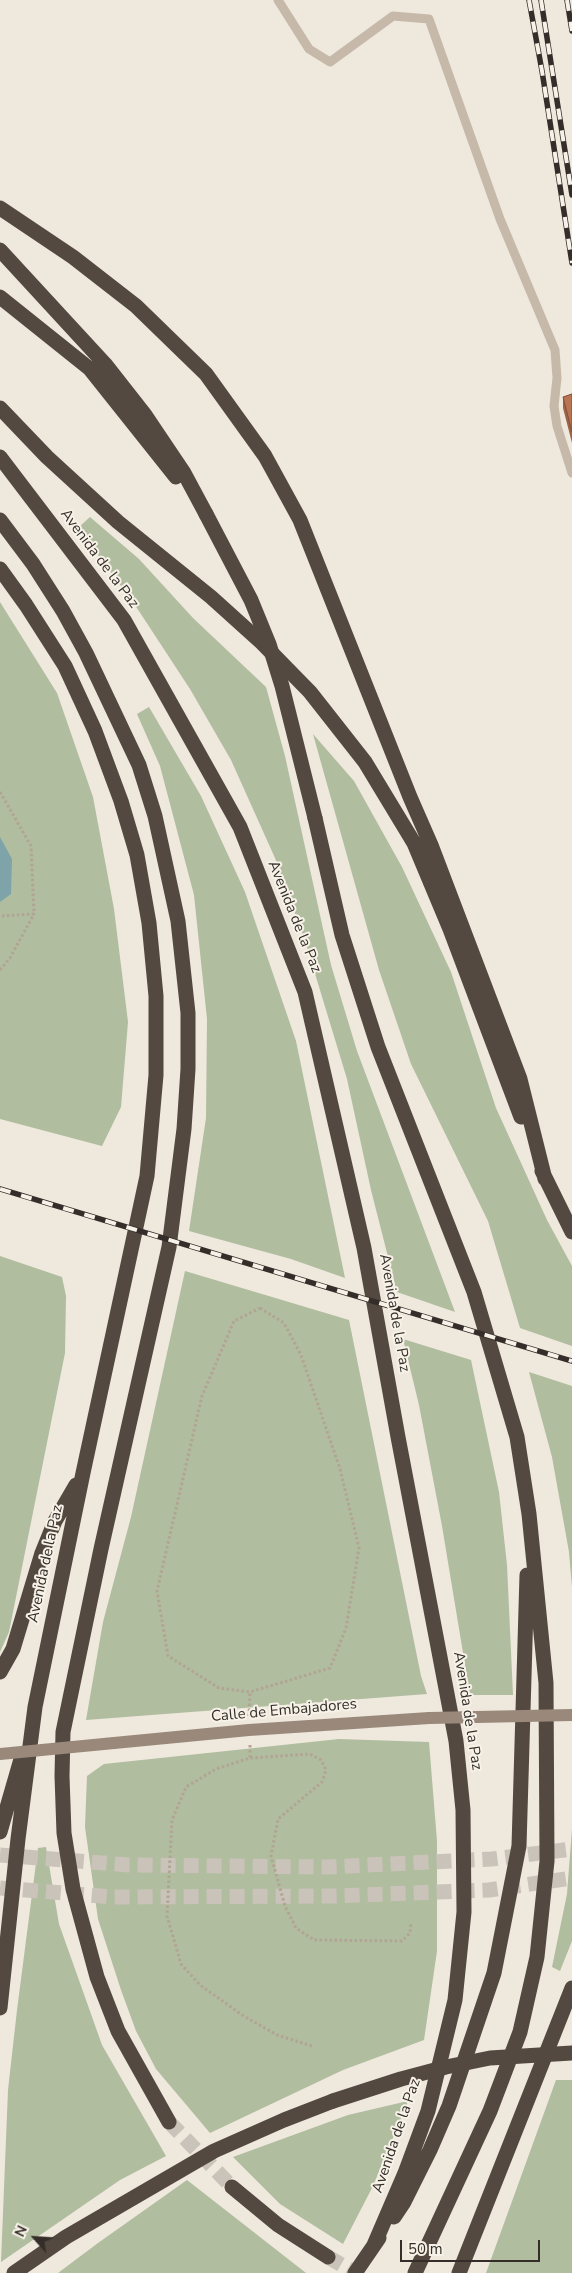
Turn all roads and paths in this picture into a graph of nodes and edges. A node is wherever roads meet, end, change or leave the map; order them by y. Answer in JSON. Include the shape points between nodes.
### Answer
{"nodes":[{"id":1,"x":278,"y":0,"type":"edge"},
{"id":2,"x":0,"y":208,"type":"edge"},
{"id":3,"x":0,"y":250,"type":"edge"},
{"id":4,"x":0,"y":297,"type":"edge"},
{"id":5,"x":0,"y":408,"type":"edge"},
{"id":6,"x":0,"y":457,"type":"edge"},
{"id":7,"x":572,"y":473,"type":"edge"},
{"id":8,"x":205,"y":513,"type":"junction"},
{"id":9,"x":0,"y":520,"type":"edge"},
{"id":10,"x":0,"y":569,"type":"edge"},
{"id":11,"x":0,"y":792,"type":"edge"},
{"id":12,"x":34,"y":914,"type":"junction"},
{"id":13,"x":0,"y":916,"type":"edge"},
{"id":14,"x":0,"y":970,"type":"edge"},
{"id":15,"x":545,"y":1179,"type":"junction"},
{"id":16,"x":572,"y":1232,"type":"edge"},
{"id":17,"x":260,"y":1308,"type":"joint"},
{"id":18,"x":83,"y":1473,"type":"junction"},
{"id":19,"x":528,"y":1514,"type":"junction"},
{"id":20,"x":0,"y":1672,"type":"edge"},
{"id":21,"x":35,"y":1707,"type":"junction"},
{"id":22,"x":572,"y":1715,"type":"edge"},
{"id":23,"x":0,"y":1754,"type":"edge"},
{"id":24,"x":0,"y":1832,"type":"edge"},
{"id":25,"x":411,"y":1922,"type":"dead end"},
{"id":26,"x":572,"y":1988,"type":"edge"},
{"id":27,"x":0,"y":2008,"type":"edge"},
{"id":28,"x":312,"y":2046,"type":"dead end"},
{"id":29,"x":572,"y":2053,"type":"edge"},
{"id":30,"x":168,"y":2122,"type":"tunnel mouth"},
{"id":31,"x":232,"y":2187,"type":"tunnel mouth"},
{"id":32,"x":374,"y":2245,"type":"junction"},
{"id":33,"x":328,"y":2257,"type":"tunnel mouth"},
{"id":34,"x":14,"y":2273,"type":"edge"},
{"id":35,"x":355,"y":2273,"type":"edge"},
{"id":36,"x":415,"y":2273,"type":"edge"},
{"id":37,"x":459,"y":2273,"type":"edge"}],
"edges":[{"from":1,"to":7,"type":"lane","via":[[309,49],[330,62],[393,16],[429,19],[500,219],[555,350],[558,378],[554,406]]},
{"from":2,"to":15,"type":"highway","via":[[73,257],[136,306],[206,374],[265,456],[300,520],[431,845],[520,1079]]},
{"from":3,"to":8,"type":"highway","via":[[105,364],[145,415],[184,473]]},
{"from":4,"to":8,"type":"highway","via":[[90,369]]},
{"from":5,"to":15,"type":"highway","via":[[47,457],[118,522],[262,643],[310,692],[365,762],[414,843]]},
{"from":6,"to":32,"type":"highway","name":"Avenida de la Paz","via":[[124,620],[240,828],[305,992],[364,1248],[456,1741],[463,1810],[464,1912],[455,2000],[428,2111]]},
{"from":8,"to":19,"type":"highway","bridge":true,"via":[[251,600],[269,644],[342,935],[378,1047],[474,1292],[518,1437]]},
{"from":9,"to":30,"type":"highway","via":[[63,612],[139,765],[155,816],[178,921],[188,1014],[184,1129],[169,1247],[63,1732],[62,1776],[64,1833],[73,1889],[97,1977],[118,2031]]},
{"from":10,"to":18,"type":"highway","name":"Avenida de la Paz","via":[[65,666],[95,730],[121,801],[136,855],[150,932],[156,996],[156,1075],[147,1176]]},
{"from":11,"to":12,"type":"path","via":[[31,846]]},
{"from":12,"to":13,"type":"path"},
{"from":12,"to":14,"type":"path"},
{"from":15,"to":16,"type":"highway"},
{"from":17,"to":17,"type":"path","via":[[284,1323],[301,1355],[340,1469],[359,1548],[346,1628],[330,1668],[250,1692],[219,1688],[168,1656],[157,1591],[202,1396],[234,1322]]},
{"from":18,"to":20,"type":"highway","via":[[55,1522],[13,1649]]},
{"from":18,"to":21,"type":"highway","name":"Avenida de la Paz"},
{"from":19,"to":32,"type":"highway","via":[[519,1846],[494,1973],[449,2106],[430,2150],[404,2202]]},
{"from":19,"to":36,"type":"highway","via":[[546,1684],[548,1861],[537,1956],[520,2032],[493,2102]]},
{"from":21,"to":24,"type":"highway"},
{"from":21,"to":27,"type":"highway"},
{"from":22,"to":23,"type":"main road","name":"Calle de Embajadores","bridge":true,"via":[[429,1718]]},
{"from":25,"to":28,"type":"path","via":[[410,1933],[402,1941],[314,1940],[296,1928],[285,1906],[270,1856],[278,1819],[322,1782],[326,1770],[322,1760],[310,1754],[250,1758],[216,1769],[186,1787],[172,1820],[167,1916],[181,1964],[200,1985],[242,2015],[277,2035]]},
{"from":26,"to":37,"type":"highway"},
{"from":29,"to":34,"type":"highway","bridge":true,"via":[[490,2058],[401,2079],[333,2101],[214,2151],[52,2246]]},
{"from":31,"to":33,"type":"highway","via":[[278,2225]]},
{"from":32,"to":35,"type":"highway"}]}
